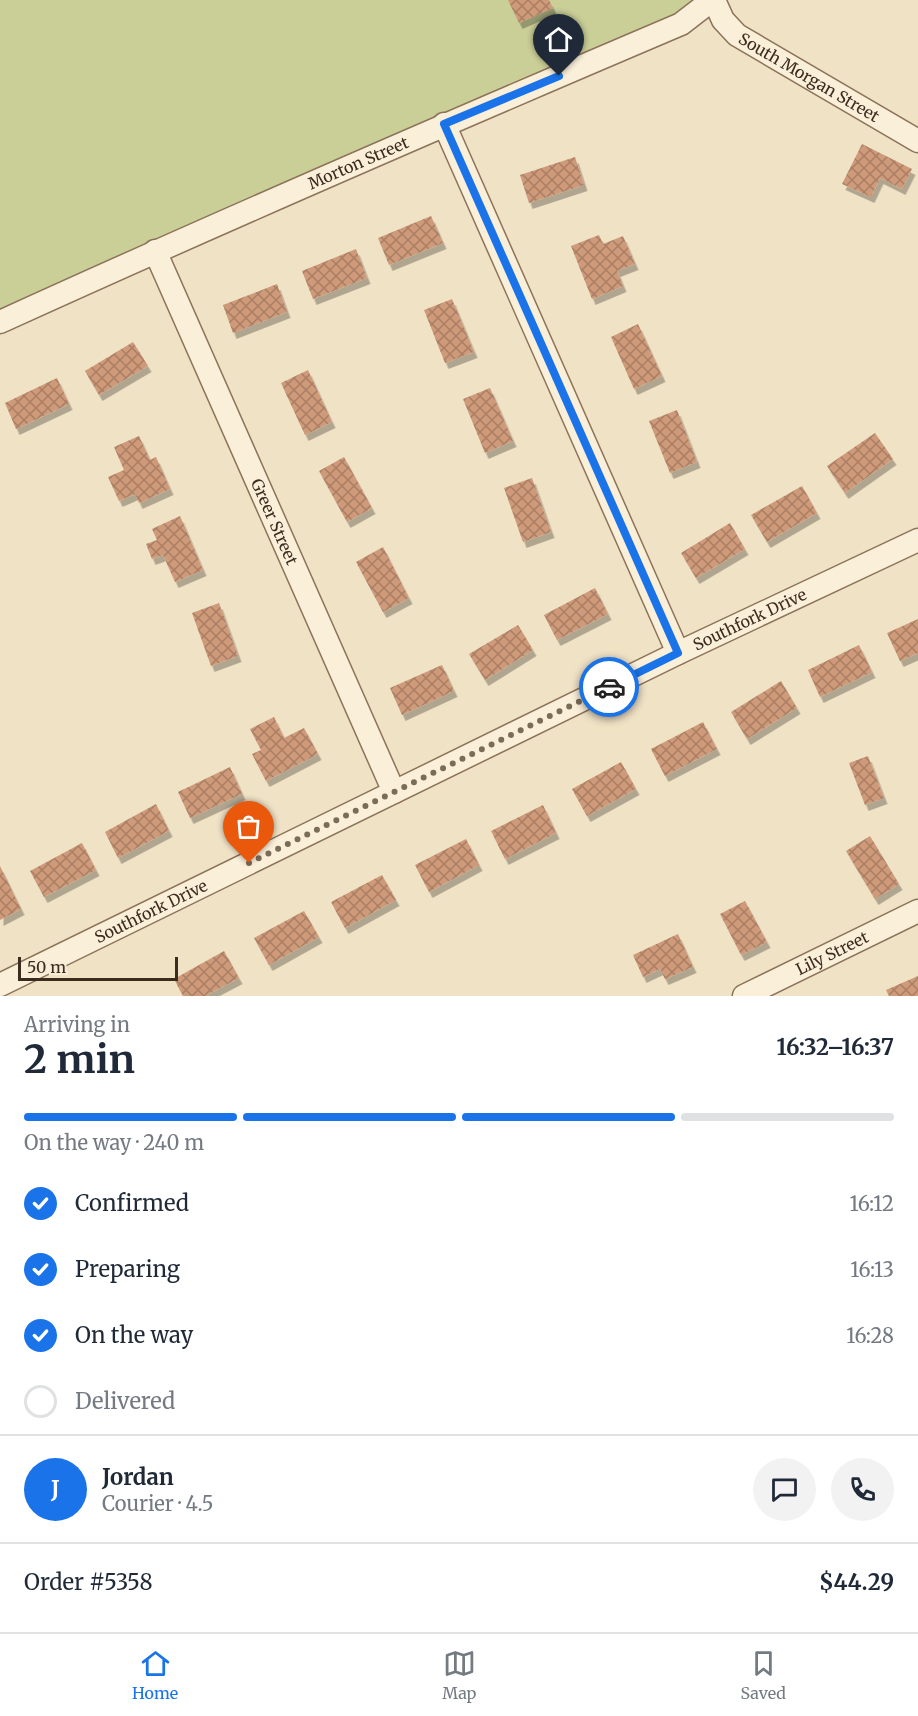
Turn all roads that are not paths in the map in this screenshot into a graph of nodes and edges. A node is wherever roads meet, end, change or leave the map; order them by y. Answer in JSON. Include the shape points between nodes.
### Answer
{"nodes":[{"id":1,"x":713,"y":0,"type":"edge"},
{"id":2,"x":444,"y":124,"type":"junction"},
{"id":3,"x":918,"y":141,"type":"edge"},
{"id":4,"x":155,"y":251,"type":"junction"},
{"id":5,"x":0,"y":322,"type":"edge"},
{"id":6,"x":918,"y":540,"type":"edge"},
{"id":7,"x":678,"y":653,"type":"junction"},
{"id":8,"x":394,"y":792,"type":"junction"},
{"id":9,"x":918,"y":911,"type":"edge"},
{"id":10,"x":0,"y":985,"type":"edge"},
{"id":11,"x":744,"y":996,"type":"edge"}],
"edges":[{"from":1,"to":2,"type":"street","name":"Morton Street","via":[[681,24]]},
{"from":1,"to":3,"type":"street","name":"South Morgan Street","via":[[736,35]]},
{"from":2,"to":4,"type":"street","name":"Morton Street"},
{"from":2,"to":7,"type":"street"},
{"from":4,"to":5,"type":"street","name":"Morton Street"},
{"from":4,"to":8,"type":"street","name":"Greer Street"},
{"from":6,"to":7,"type":"street","name":"Southfork Drive"},
{"from":7,"to":8,"type":"street","name":"Southfork Drive"},
{"from":8,"to":10,"type":"street","name":"Southfork Drive"},
{"from":9,"to":11,"type":"street","name":"Lily Street"}]}
